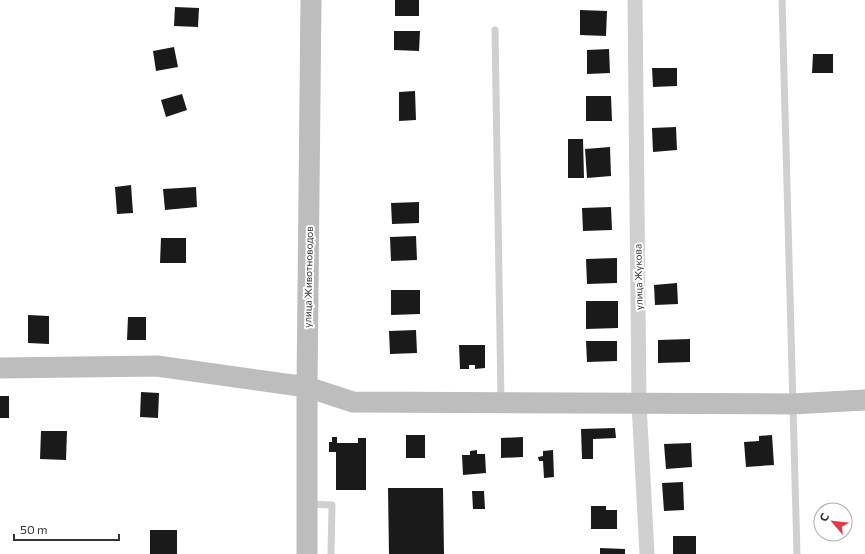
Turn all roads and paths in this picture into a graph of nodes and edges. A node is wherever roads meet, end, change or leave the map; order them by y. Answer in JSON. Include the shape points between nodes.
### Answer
{"nodes":[{"id":1,"x":311,"y":0,"type":"edge"},
{"id":2,"x":635,"y":0,"type":"edge"},
{"id":3,"x":782,"y":0,"type":"edge"},
{"id":4,"x":495,"y":30,"type":"dead end"},
{"id":5,"x":0,"y":368,"type":"edge"},
{"id":6,"x":307,"y":387,"type":"junction"},
{"id":7,"x":865,"y":400,"type":"edge"},
{"id":8,"x":501,"y":403,"type":"junction"},
{"id":9,"x":639,"y":404,"type":"junction"},
{"id":10,"x":792,"y":404,"type":"junction"},
{"id":11,"x":307,"y":504,"type":"junction"},
{"id":12,"x":307,"y":554,"type":"edge"},
{"id":13,"x":331,"y":554,"type":"edge"},
{"id":14,"x":647,"y":554,"type":"edge"},
{"id":15,"x":796,"y":554,"type":"edge"}],
"edges":[{"from":1,"to":6,"type":"street","name":"улица Животноводов"},
{"from":2,"to":9,"type":"street","name":"улица Жукова"},
{"from":3,"to":10,"type":"lane"},
{"from":4,"to":8,"type":"lane"},
{"from":5,"to":6,"type":"street","via":[[157,366]]},
{"from":6,"to":8,"type":"street","via":[[353,402]]},
{"from":6,"to":11,"type":"street","name":"улица Животноводов"},
{"from":7,"to":10,"type":"street"},
{"from":8,"to":9,"type":"street"},
{"from":9,"to":10,"type":"street"},
{"from":9,"to":14,"type":"street","name":"улица Жукова"},
{"from":10,"to":15,"type":"lane"},
{"from":11,"to":12,"type":"street","name":"улица Животноводов"},
{"from":11,"to":13,"type":"lane","via":[[332,505]]}]}
